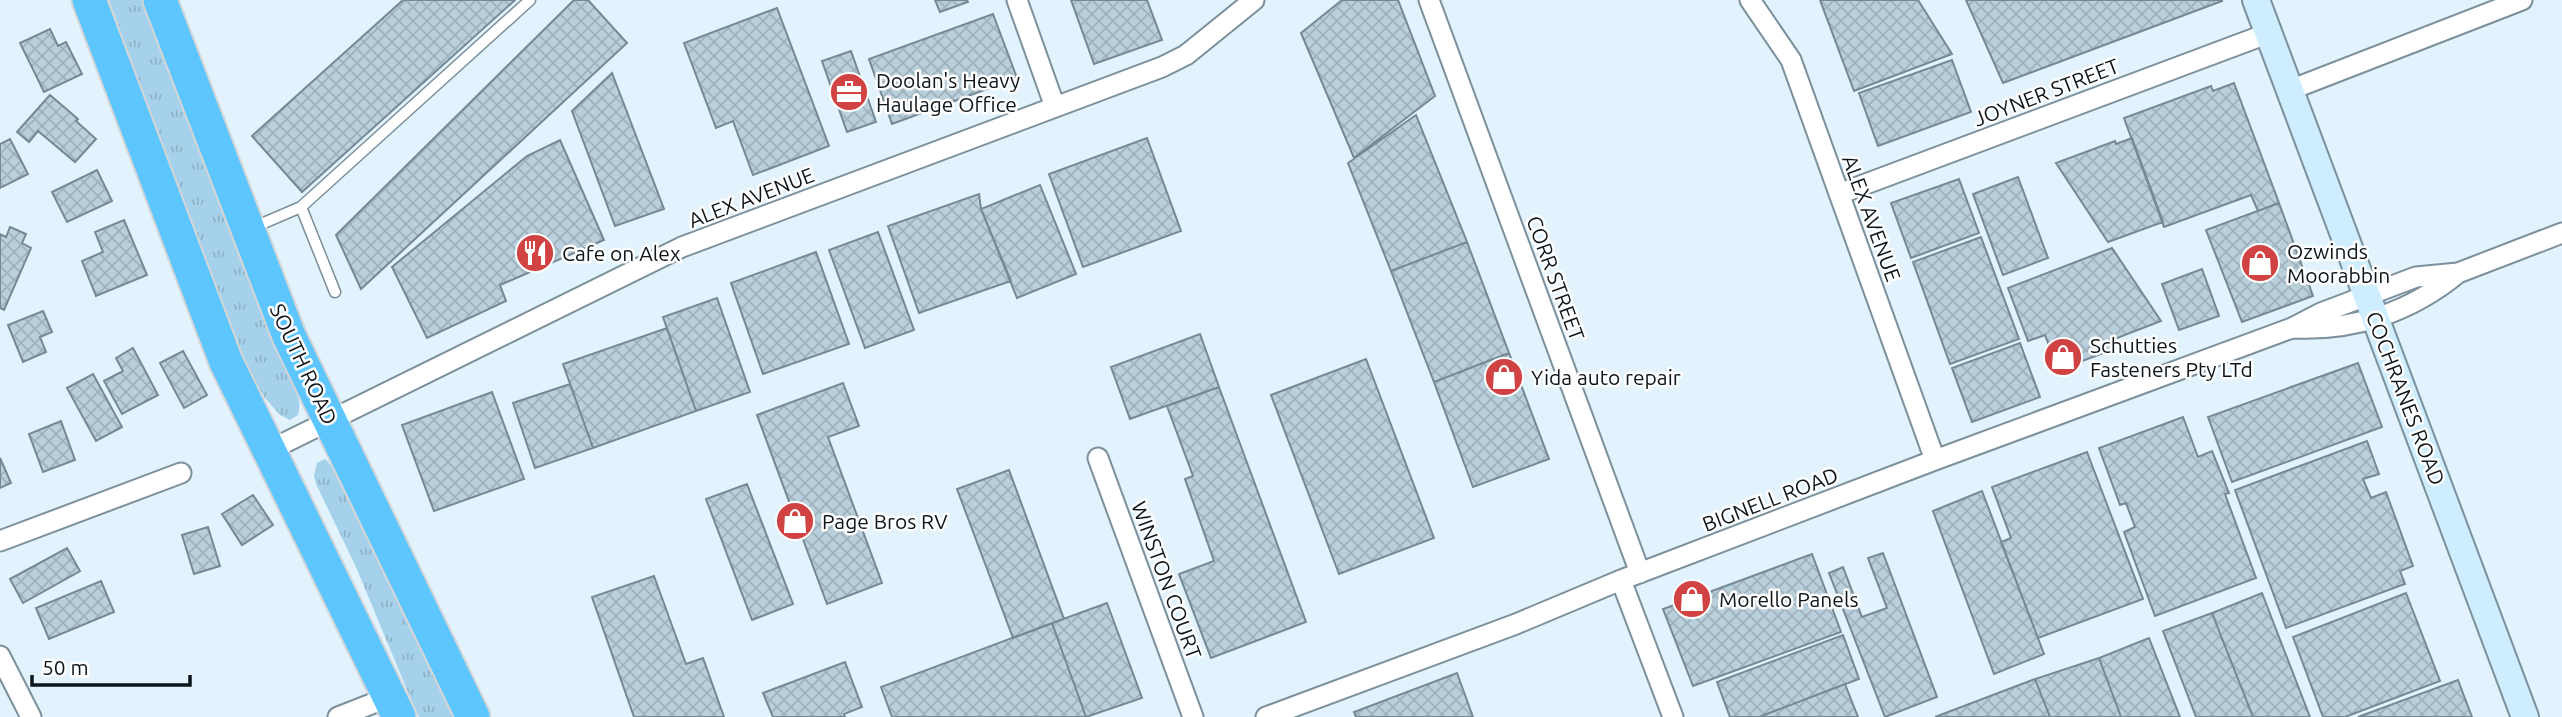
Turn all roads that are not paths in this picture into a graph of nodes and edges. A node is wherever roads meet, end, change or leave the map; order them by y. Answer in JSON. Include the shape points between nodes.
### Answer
{"nodes":[{"id":1,"x":89,"y":0,"type":"edge"},
{"id":2,"x":160,"y":0,"type":"edge"},
{"id":3,"x":530,"y":0,"type":"edge"},
{"id":4,"x":1017,"y":0,"type":"edge"},
{"id":5,"x":1254,"y":0,"type":"edge"},
{"id":6,"x":1429,"y":0,"type":"edge"},
{"id":7,"x":1750,"y":0,"type":"edge"},
{"id":8,"x":2256,"y":0,"type":"edge"},
{"id":9,"x":2522,"y":0,"type":"edge"},
{"id":10,"x":2269,"y":33,"type":"junction"},
{"id":11,"x":2290,"y":90,"type":"junction"},
{"id":12,"x":1055,"y":107,"type":"junction"},
{"id":13,"x":1839,"y":194,"type":"junction"},
{"id":14,"x":301,"y":207,"type":"junction"},
{"id":15,"x":248,"y":229,"type":"junction"},
{"id":16,"x":2562,"y":233,"type":"edge"},
{"id":17,"x":335,"y":292,"type":"dead end"},
{"id":18,"x":2372,"y":306,"type":"junction"},
{"id":19,"x":330,"y":420,"type":"junction"},
{"id":20,"x":268,"y":451,"type":"junction"},
{"id":21,"x":1098,"y":458,"type":"dead end"},
{"id":22,"x":1935,"y":460,"type":"junction"},
{"id":23,"x":181,"y":473,"type":"dead end"},
{"id":24,"x":0,"y":541,"type":"edge"},
{"id":25,"x":1640,"y":572,"type":"junction"},
{"id":26,"x":1621,"y":580,"type":"junction"},
{"id":27,"x":0,"y":656,"type":"edge"},
{"id":28,"x":394,"y":707,"type":"edge"},
{"id":29,"x":1299,"y":711,"type":"edge"},
{"id":30,"x":31,"y":717,"type":"edge"},
{"id":31,"x":338,"y":717,"type":"edge"},
{"id":32,"x":473,"y":717,"type":"edge"},
{"id":33,"x":1194,"y":717,"type":"edge"},
{"id":34,"x":1266,"y":717,"type":"edge"},
{"id":35,"x":1673,"y":717,"type":"edge"},
{"id":36,"x":2525,"y":717,"type":"edge"}],
"edges":[{"from":1,"to":20,"type":"highway","via":[[217,338]]},
{"from":2,"to":15,"type":"highway","name":"SOUTH ROAD"},
{"from":3,"to":14,"type":"lane"},
{"from":4,"to":12,"type":"street"},
{"from":5,"to":12,"type":"street","name":"ALEX AVENUE","via":[[1186,55]]},
{"from":6,"to":25,"type":"street","name":"CORR STREET"},
{"from":7,"to":13,"type":"street","name":"ALEX AVENUE","via":[[1791,60]]},
{"from":8,"to":10,"type":"street","name":"COCHRANES ROAD"},
{"from":9,"to":11,"type":"street"},
{"from":10,"to":11,"type":"street","name":"COCHRANES ROAD"},
{"from":10,"to":13,"type":"street","name":"JOYNER STREET"},
{"from":11,"to":18,"type":"street","name":"COCHRANES ROAD"},
{"from":12,"to":19,"type":"street","name":"ALEX AVENUE","via":[[682,247]]},
{"from":13,"to":22,"type":"street","name":"ALEX AVENUE"},
{"from":14,"to":15,"type":"lane"},
{"from":14,"to":17,"type":"lane"},
{"from":15,"to":19,"type":"highway","name":"SOUTH ROAD","via":[[289,336]]},
{"from":16,"to":18,"type":"street","name":"BIGNELL ROAD","via":[[2458,273],[2428,296]]},
{"from":18,"to":22,"type":"street","name":"BIGNELL ROAD","via":[[2340,328],[2292,328]]},
{"from":18,"to":36,"type":"street","name":"COCHRANES ROAD"},
{"from":19,"to":20,"type":"street","name":"ALEX AVENUE"},
{"from":19,"to":32,"type":"highway","name":"SOUTH ROAD"},
{"from":20,"to":28,"type":"highway"},
{"from":21,"to":33,"type":"street","name":"WINSTON COURT"},
{"from":22,"to":25,"type":"street","name":"BIGNELL ROAD"},
{"from":23,"to":24,"type":"street"},
{"from":25,"to":26,"type":"street","name":"BIGNELL ROAD"},
{"from":26,"to":29,"type":"street","name":"BIGNELL ROAD"},
{"from":26,"to":35,"type":"street"},
{"from":27,"to":30,"type":"street"},
{"from":28,"to":31,"type":"street"},
{"from":29,"to":34,"type":"street","name":"BIGNELL ROAD"}]}
